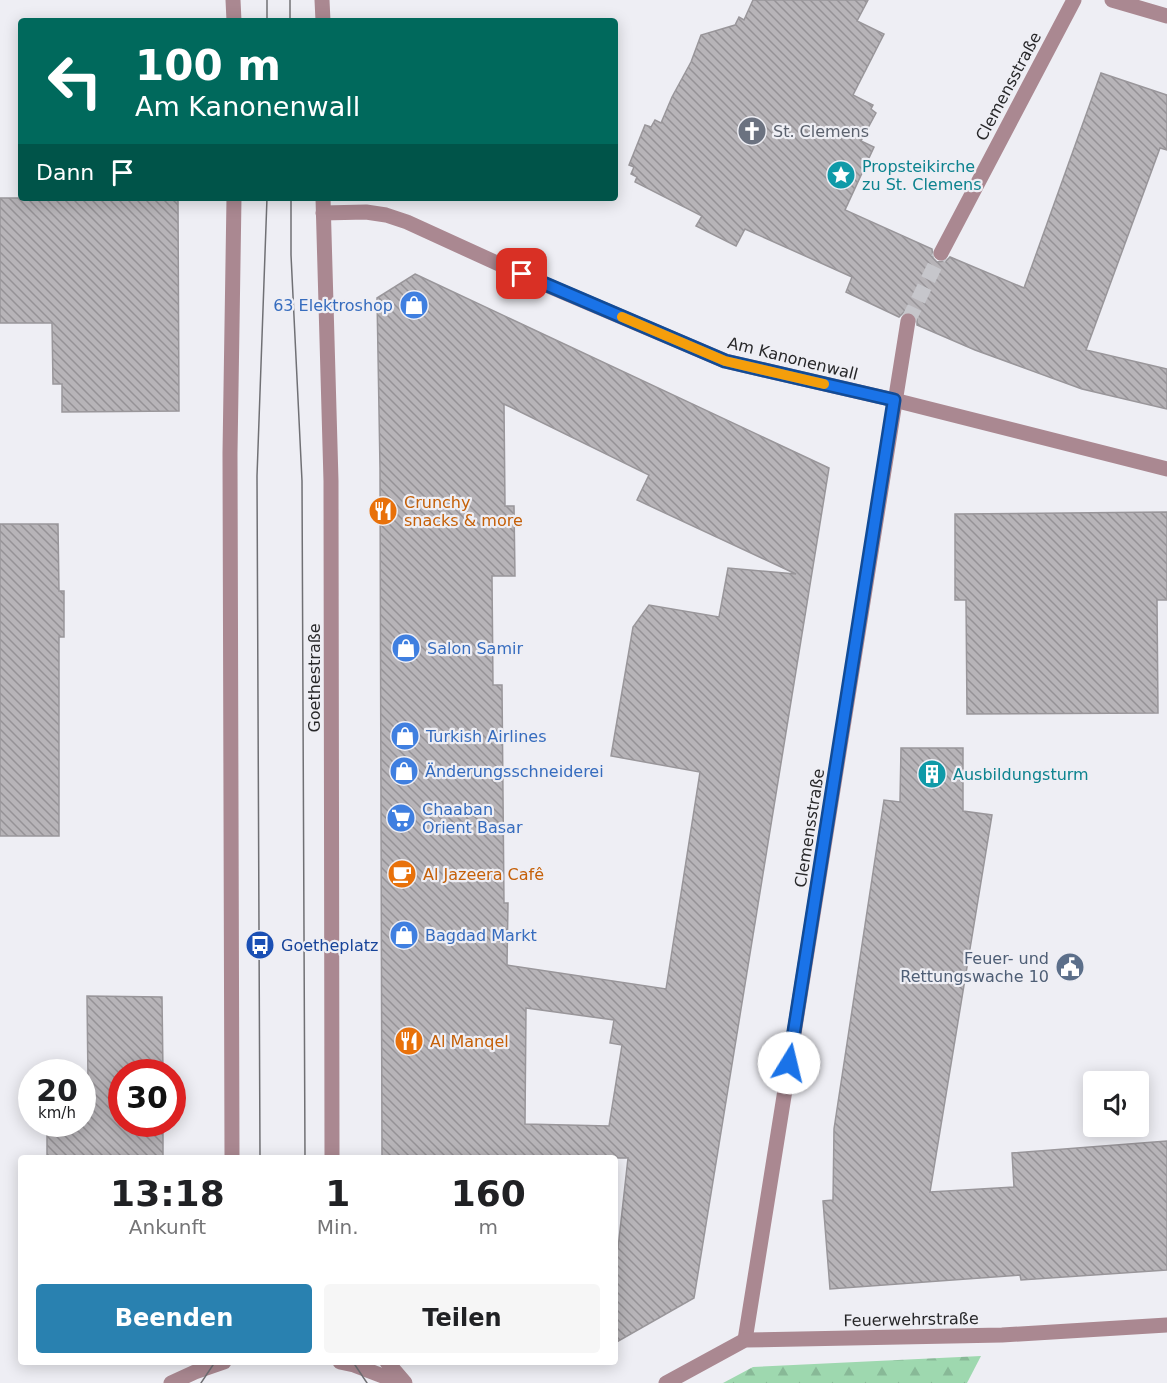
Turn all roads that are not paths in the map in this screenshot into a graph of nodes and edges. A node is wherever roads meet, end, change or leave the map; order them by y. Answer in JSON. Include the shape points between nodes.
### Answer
{"nodes":[{"id":1,"x":234,"y":0,"type":"edge"},
{"id":2,"x":322,"y":0,"type":"edge"},
{"id":3,"x":1074,"y":0,"type":"edge"},
{"id":4,"x":1112,"y":0,"type":"edge"},
{"id":5,"x":1167,"y":16,"type":"edge"},
{"id":6,"x":234,"y":18,"type":"edge"},
{"id":7,"x":322,"y":18,"type":"edge"},
{"id":8,"x":234,"y":201,"type":"edge"},
{"id":9,"x":323,"y":206,"type":"edge"},
{"id":10,"x":941,"y":253,"type":"tunnel mouth"},
{"id":11,"x":908,"y":321,"type":"tunnel mouth"},
{"id":12,"x":894,"y":400,"type":"junction"},
{"id":13,"x":1167,"y":470,"type":"edge"},
{"id":14,"x":232,"y":1155,"type":"edge"},
{"id":15,"x":332,"y":1155,"type":"edge"},
{"id":16,"x":1167,"y":1325,"type":"edge"},
{"id":17,"x":745,"y":1340,"type":"junction"},
{"id":18,"x":186,"y":1365,"type":"edge"},
{"id":19,"x":215,"y":1365,"type":"edge"},
{"id":20,"x":354,"y":1365,"type":"edge"},
{"id":21,"x":389,"y":1365,"type":"edge"},
{"id":22,"x":171,"y":1383,"type":"edge"},
{"id":23,"x":403,"y":1383,"type":"edge"},
{"id":24,"x":666,"y":1383,"type":"edge"}],
"edges":[{"from":1,"to":6,"type":"street"},
{"from":2,"to":7,"type":"street"},
{"from":3,"to":10,"type":"street","name":"Clemensstraße"},
{"from":4,"to":5,"type":"street"},
{"from":8,"to":14,"type":"street","via":[[230,453]]},
{"from":9,"to":12,"type":"street","name":"Am Kanonenwall","via":[[407,222],[725,361]]},
{"from":9,"to":15,"type":"street","name":"Goethestraße","via":[[331,492]]},
{"from":11,"to":12,"type":"street","name":"Clemensstraße"},
{"from":12,"to":13,"type":"street","name":"Am Kanonenwall"},
{"from":12,"to":17,"type":"street","name":"Clemensstraße"},
{"from":16,"to":17,"type":"street","name":"Feuerwehrstraße","via":[[1002,1335]]},
{"from":17,"to":24,"type":"street","name":"Feuerwehrstraße"},
{"from":18,"to":22,"type":"street"},
{"from":19,"to":22,"type":"street"},
{"from":20,"to":23,"type":"street"},
{"from":21,"to":23,"type":"street"}]}
